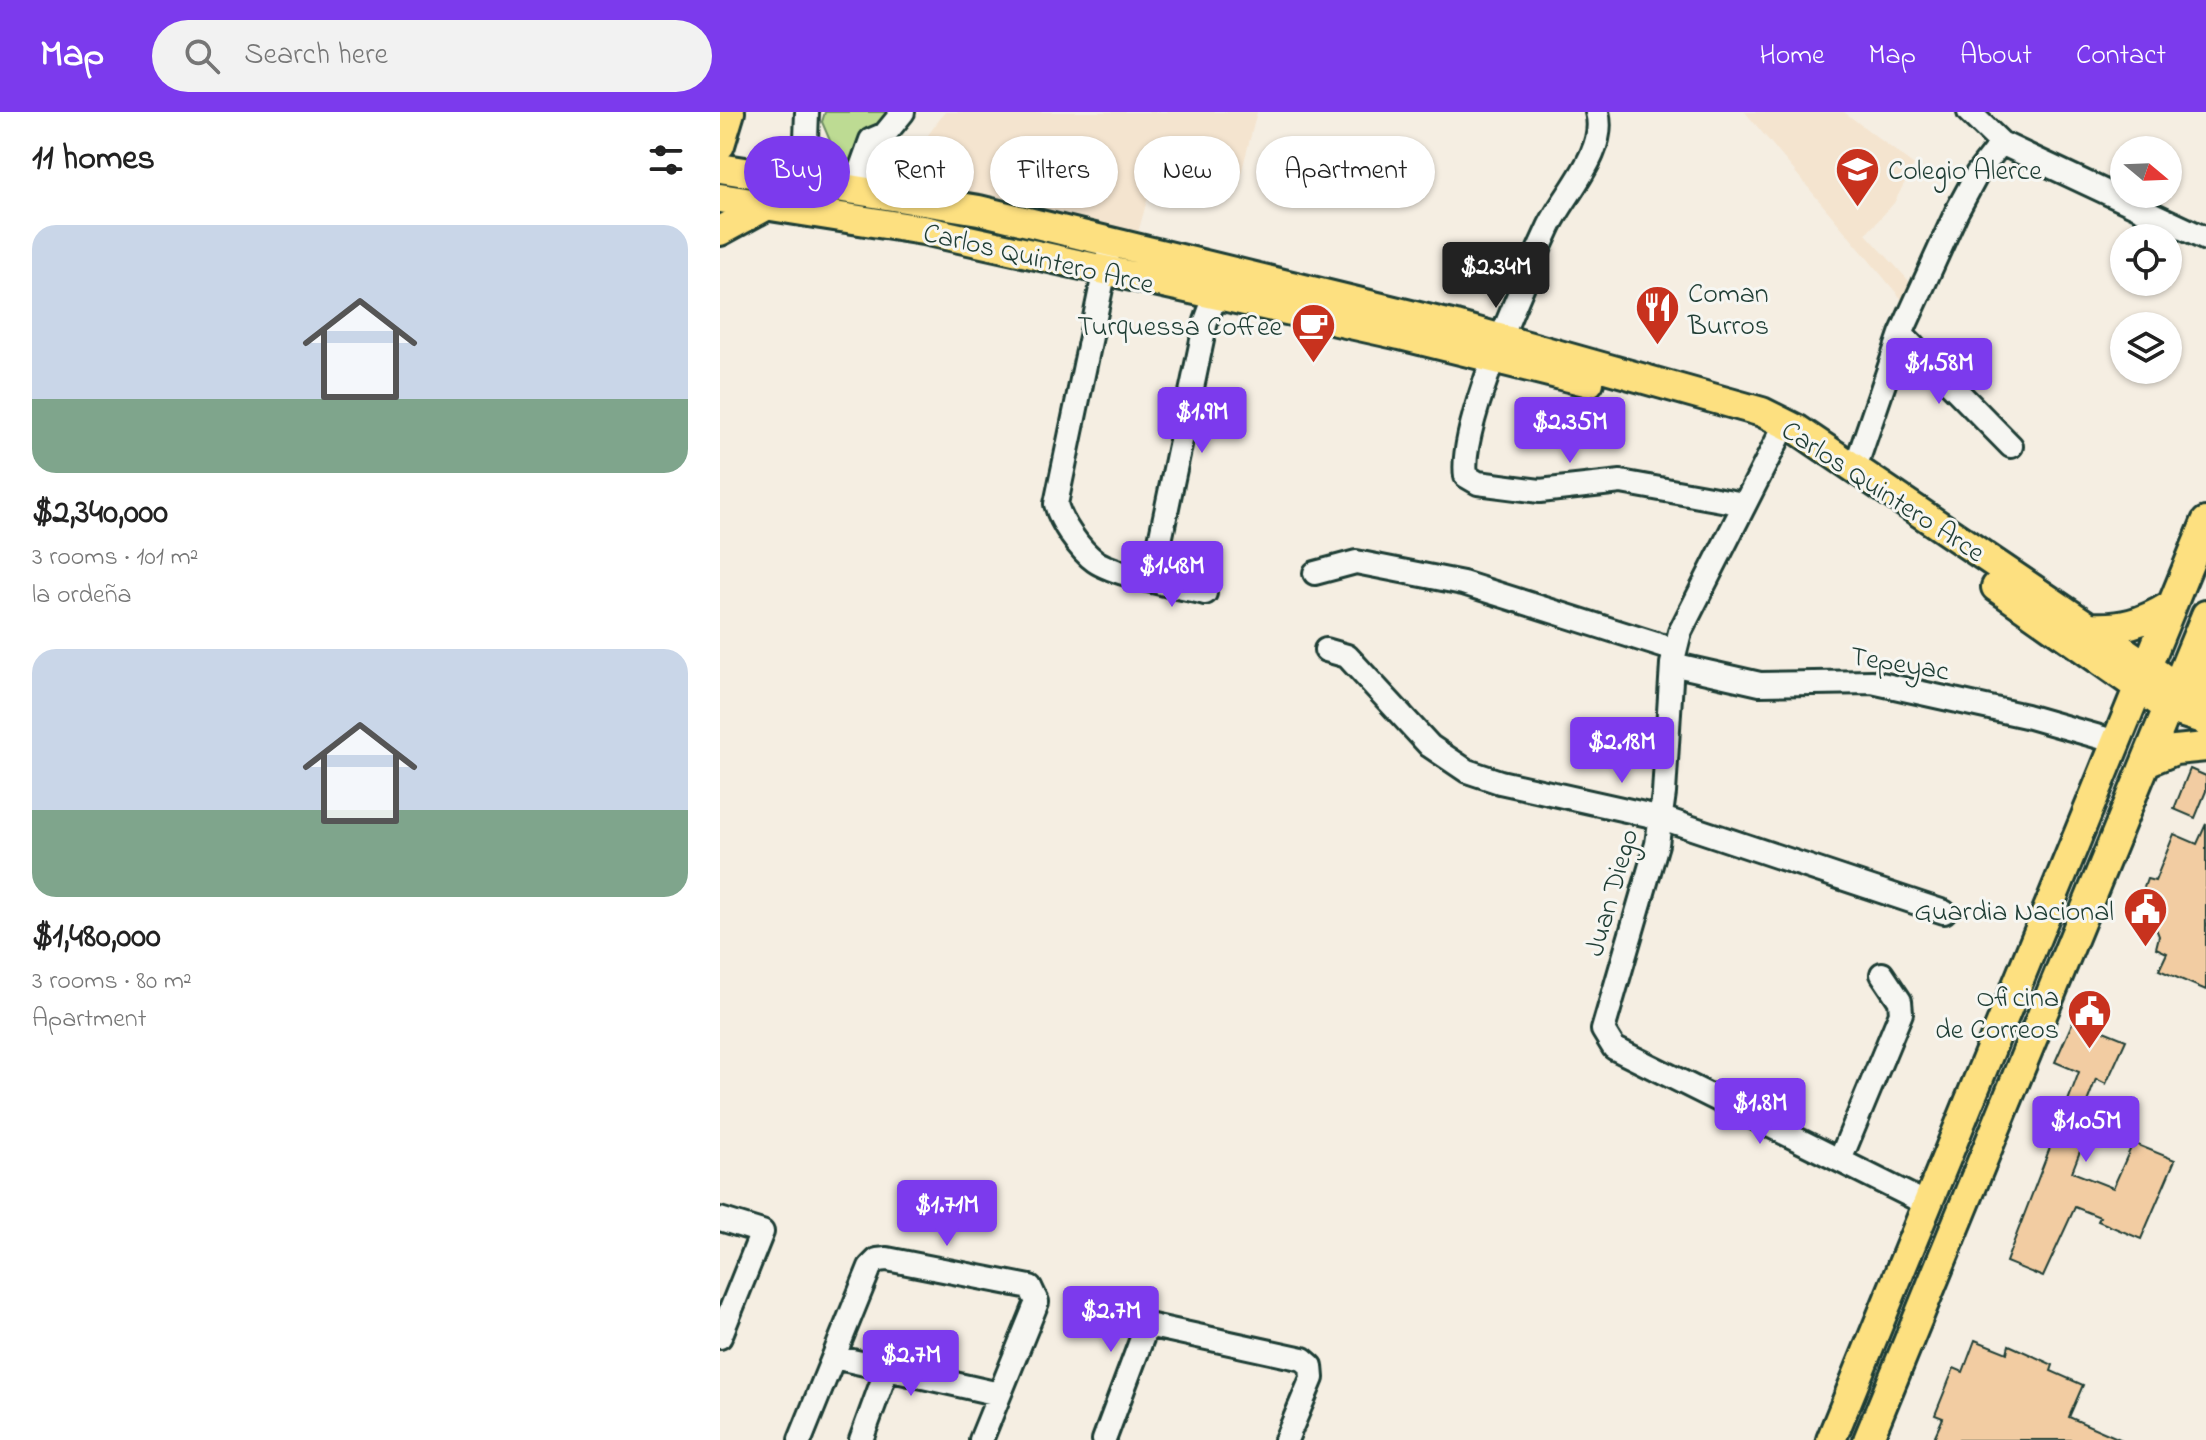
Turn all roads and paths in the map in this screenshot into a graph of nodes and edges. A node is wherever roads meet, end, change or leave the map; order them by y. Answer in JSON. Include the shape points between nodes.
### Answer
{"nodes":[{"id":1,"x":730,"y":112,"type":"edge"},
{"id":2,"x":807,"y":112,"type":"edge"},
{"id":3,"x":903,"y":112,"type":"edge"},
{"id":4,"x":1597,"y":112,"type":"edge"},
{"id":5,"x":1969,"y":112,"type":"edge"},
{"id":6,"x":806,"y":136,"type":"edge"},
{"id":7,"x":880,"y":136,"type":"edge"},
{"id":8,"x":2001,"y":143,"type":"junction"},
{"id":9,"x":720,"y":145,"type":"edge"},
{"id":10,"x":720,"y":168,"type":"edge"},
{"id":11,"x":866,"y":178,"type":"edge"},
{"id":12,"x":720,"y":198,"type":"edge"},
{"id":13,"x":744,"y":202,"type":"edge"},
{"id":14,"x":762,"y":208,"type":"edge"},
{"id":15,"x":779,"y":208,"type":"edge"},
{"id":16,"x":972,"y":208,"type":"edge"},
{"id":17,"x":720,"y":231,"type":"edge"},
{"id":18,"x":2206,"y":239,"type":"edge"},
{"id":19,"x":1110,"y":245,"type":"junction"},
{"id":20,"x":1225,"y":270,"type":"junction"},
{"id":21,"x":1103,"y":285,"type":"junction"},
{"id":22,"x":1210,"y":308,"type":"junction"},
{"id":23,"x":1901,"y":334,"type":"junction"},
{"id":24,"x":1499,"y":349,"type":"junction"},
{"id":25,"x":1782,"y":430,"type":"junction"},
{"id":26,"x":2011,"y":446,"type":"dead end"},
{"id":27,"x":1855,"y":468,"type":"junction"},
{"id":28,"x":1744,"y":504,"type":"junction"},
{"id":29,"x":2206,"y":522,"type":"edge"},
{"id":30,"x":1978,"y":563,"type":"junction"},
{"id":31,"x":1315,"y":573,"type":"dead end"},
{"id":32,"x":1152,"y":579,"type":"junction"},
{"id":33,"x":1205,"y":593,"type":"dead end"},
{"id":34,"x":2170,"y":606,"type":"junction"},
{"id":35,"x":2206,"y":615,"type":"edge"},
{"id":36,"x":2089,"y":627,"type":"junction"},
{"id":37,"x":2195,"y":644,"type":"junction"},
{"id":38,"x":1326,"y":650,"type":"dead end"},
{"id":39,"x":1674,"y":657,"type":"junction"},
{"id":40,"x":2144,"y":678,"type":"junction"},
{"id":41,"x":2206,"y":689,"type":"edge"},
{"id":42,"x":2172,"y":698,"type":"junction"},
{"id":43,"x":2205,"y":729,"type":"edge"},
{"id":44,"x":2117,"y":742,"type":"junction"},
{"id":45,"x":2146,"y":762,"type":"junction"},
{"id":46,"x":1662,"y":818,"type":"junction"},
{"id":47,"x":1944,"y":912,"type":"dead end"},
{"id":48,"x":1882,"y":974,"type":"dead end"},
{"id":49,"x":1840,"y":1160,"type":"junction"},
{"id":50,"x":1927,"y":1204,"type":"junction"},
{"id":51,"x":720,"y":1219,"type":"edge"},
{"id":52,"x":720,"y":1337,"type":"edge"},
{"id":53,"x":834,"y":1357,"type":"junction"},
{"id":54,"x":887,"y":1369,"type":"junction"},
{"id":55,"x":999,"y":1394,"type":"junction"},
{"id":56,"x":800,"y":1440,"type":"edge"},
{"id":57,"x":861,"y":1440,"type":"edge"},
{"id":58,"x":981,"y":1440,"type":"edge"},
{"id":59,"x":1104,"y":1440,"type":"edge"},
{"id":60,"x":1286,"y":1440,"type":"edge"},
{"id":61,"x":1831,"y":1440,"type":"edge"},
{"id":62,"x":1868,"y":1440,"type":"edge"}],
"edges":[{"from":1,"to":9,"type":"main road"},
{"from":2,"to":6,"type":"street"},
{"from":3,"to":7,"type":"street"},
{"from":4,"to":24,"type":"street","via":[[1598,141],[1550,225]]},
{"from":5,"to":8,"type":"street"},
{"from":8,"to":18,"type":"street"},
{"from":8,"to":23,"type":"street","via":[[1957,211]]},
{"from":10,"to":11,"type":"main road","name":"Carlos Quintero Arce"},
{"from":12,"to":13,"type":"main road","name":"Carlos Quintero Arce"},
{"from":14,"to":17,"type":"main road"},
{"from":15,"to":21,"type":"main road","name":"Carlos Quintero Arce","via":[[923,230]]},
{"from":16,"to":19,"type":"main road","name":"Carlos Quintero Arce"},
{"from":19,"to":20,"type":"main road","name":"Carlos Quintero Arce"},
{"from":19,"to":21,"type":"street"},
{"from":20,"to":22,"type":"street"},
{"from":20,"to":24,"type":"main road","name":"Carlos Quintero Arce"},
{"from":21,"to":22,"type":"main road","name":"Carlos Quintero Arce"},
{"from":21,"to":32,"type":"street","via":[[1056,504],[1094,561]]},
{"from":22,"to":24,"type":"main road","name":"Carlos Quintero Arce"},
{"from":22,"to":32,"type":"street"},
{"from":23,"to":26,"type":"street"},
{"from":23,"to":27,"type":"street"},
{"from":24,"to":25,"type":"main road","name":"Carlos Quintero Arce"},
{"from":24,"to":28,"type":"street","via":[[1467,449],[1470,479],[1540,491],[1621,482]]},
{"from":25,"to":27,"type":"main road","name":"Carlos Quintero Arce"},
{"from":25,"to":28,"type":"street","name":"Juan Diego"},
{"from":25,"to":30,"type":"main road","name":"Carlos Quintero Arce"},
{"from":27,"to":30,"type":"main road","name":"Carlos Quintero Arce"},
{"from":28,"to":39,"type":"street","name":"Juan Diego","via":[[1686,616]]},
{"from":29,"to":34,"type":"main road"},
{"from":30,"to":36,"type":"main road","name":"Carlos Quintero Arce"},
{"from":30,"to":40,"type":"main road","name":"Carlos Quintero Arce"},
{"from":31,"to":39,"type":"street","name":"Tepeyac","via":[[1356,562],[1463,583]]},
{"from":32,"to":33,"type":"street"},
{"from":34,"to":36,"type":"main road","via":[[2136,625]]},
{"from":34,"to":40,"type":"main road"},
{"from":35,"to":37,"type":"main road"},
{"from":36,"to":40,"type":"main road","name":"Carlos Quintero Arce"},
{"from":37,"to":41,"type":"main road"},
{"from":37,"to":42,"type":"main road"},
{"from":38,"to":46,"type":"street","via":[[1347,656],[1430,746],[1467,771]]},
{"from":39,"to":44,"type":"street","name":"Tepeyac","via":[[1760,684],[1872,682]]},
{"from":39,"to":46,"type":"street","name":"Juan Diego"},
{"from":40,"to":42,"type":"main road","name":"Carlos Quintero Arce"},
{"from":40,"to":44,"type":"main road"},
{"from":42,"to":43,"type":"main road","name":"Carlos Quintero Arce"},
{"from":42,"to":45,"type":"main road"},
{"from":43,"to":45,"type":"main road"},
{"from":44,"to":50,"type":"main road"},
{"from":45,"to":62,"type":"main road"},
{"from":46,"to":47,"type":"street"},
{"from":46,"to":49,"type":"street","name":"Juan Diego","via":[[1606,1011],[1604,1037],[1614,1048]]},
{"from":48,"to":49,"type":"street","via":[[1900,1001],[1901,1013]]},
{"from":49,"to":50,"type":"street","name":"Juan Diego"},
{"from":50,"to":61,"type":"main road"},
{"from":51,"to":52,"type":"street","via":[[762,1232]]},
{"from":53,"to":54,"type":"street"},
{"from":53,"to":55,"type":"street","via":[[877,1260],[1030,1287],[1037,1302]]},
{"from":53,"to":56,"type":"street"},
{"from":54,"to":55,"type":"street"},
{"from":54,"to":57,"type":"street"},
{"from":55,"to":58,"type":"street"},
{"from":59,"to":60,"type":"street","via":[[1144,1333],[1152,1326],[1303,1359],[1311,1366],[1312,1378]]}]}
